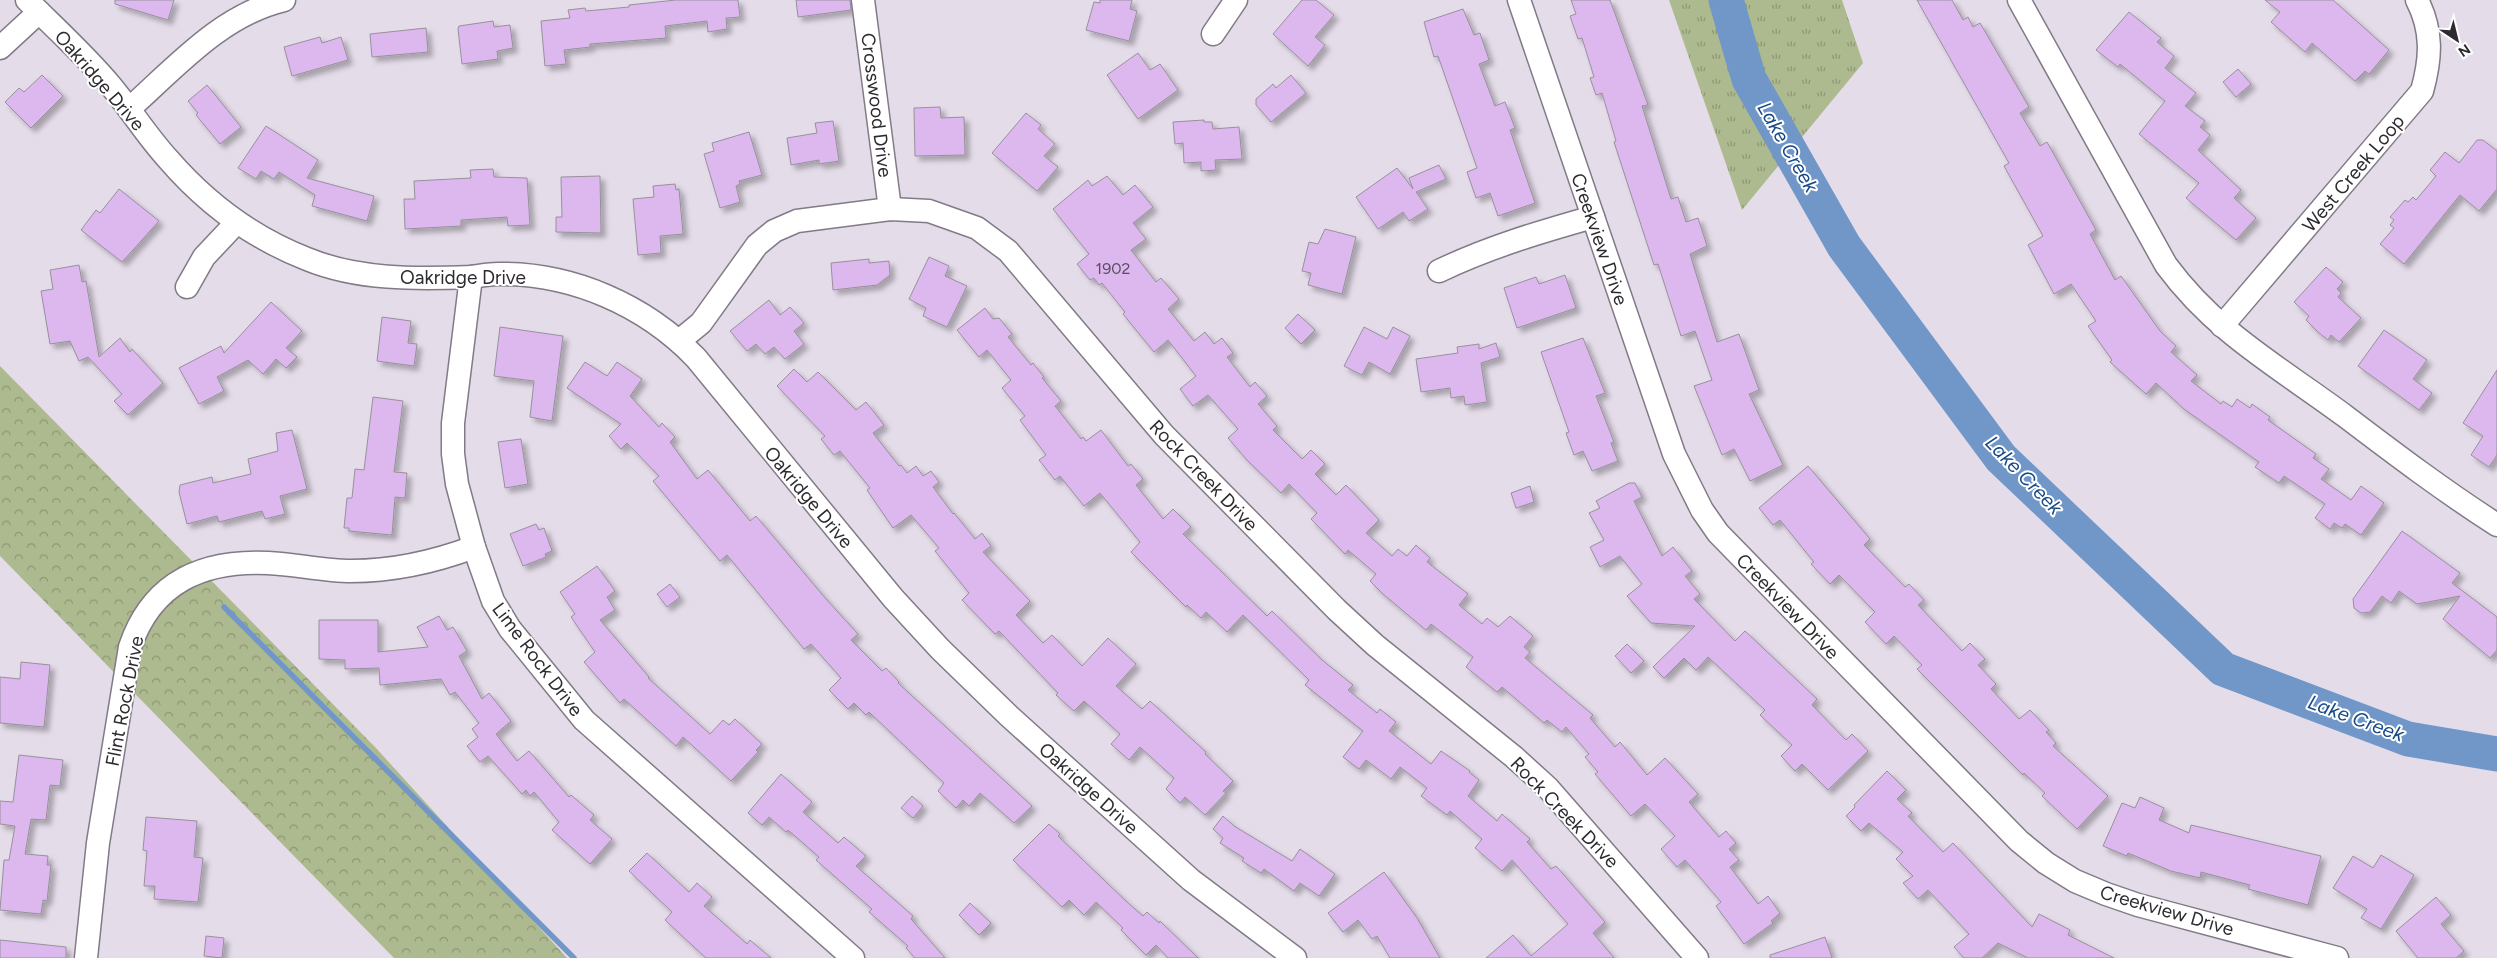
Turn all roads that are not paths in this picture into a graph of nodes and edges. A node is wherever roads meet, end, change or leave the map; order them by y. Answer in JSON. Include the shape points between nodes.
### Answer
{"nodes":[{"id":1,"x":284,"y":0,"type":"edge"},
{"id":2,"x":863,"y":0,"type":"edge"},
{"id":3,"x":1236,"y":0,"type":"edge"},
{"id":4,"x":1519,"y":0,"type":"edge"},
{"id":5,"x":2019,"y":0,"type":"edge"},
{"id":6,"x":2417,"y":0,"type":"edge"},
{"id":7,"x":33,"y":6,"type":"edge"},
{"id":8,"x":1213,"y":34,"type":"dead end"},
{"id":9,"x":0,"y":48,"type":"edge"},
{"id":10,"x":129,"y":109,"type":"junction"},
{"id":11,"x":890,"y":209,"type":"junction"},
{"id":12,"x":1593,"y":217,"type":"junction"},
{"id":13,"x":237,"y":222,"type":"junction"},
{"id":14,"x":1440,"y":271,"type":"dead end"},
{"id":15,"x":471,"y":277,"type":"junction"},
{"id":16,"x":187,"y":287,"type":"dead end"},
{"id":17,"x":2222,"y":326,"type":"junction"},
{"id":18,"x":679,"y":341,"type":"junction"},
{"id":19,"x":2497,"y":525,"type":"edge"},
{"id":20,"x":474,"y":548,"type":"junction"},
{"id":21,"x":86,"y":958,"type":"edge"},
{"id":22,"x":853,"y":958,"type":"edge"},
{"id":23,"x":1295,"y":958,"type":"edge"},
{"id":24,"x":1697,"y":958,"type":"edge"},
{"id":25,"x":2337,"y":958,"type":"edge"}],
"edges":[{"from":1,"to":10,"type":"street","via":[[242,16],[214,33]]},
{"from":2,"to":11,"type":"street","name":"Crosswood Drive"},
{"from":3,"to":8,"type":"street"},
{"from":4,"to":12,"type":"street","name":"Creekview Drive"},
{"from":5,"to":17,"type":"street","via":[[2166,265],[2186,292]]},
{"from":6,"to":17,"type":"street","name":"West Creek Loop","via":[[2425,15],[2431,44],[2429,68],[2422,91]]},
{"from":7,"to":9,"type":"street"},
{"from":7,"to":10,"type":"street","name":"Oakridge Drive"},
{"from":10,"to":13,"type":"street","name":"Oakridge Drive","via":[[188,181]]},
{"from":11,"to":18,"type":"street","name":"Rock Creek Drive","via":[[809,218],[774,231],[743,262],[701,323]]},
{"from":11,"to":24,"type":"street","name":"Rock Creek Drive","via":[[941,215],[977,228],[1008,251],[1171,442],[1375,645],[1548,788]]},
{"from":12,"to":14,"type":"street","via":[[1514,239]]},
{"from":12,"to":25,"type":"street","name":"Creekview Drive","via":[[1674,454],[1702,510],[1738,555],[2019,841],[2074,881],[2106,894]]},
{"from":13,"to":15,"type":"street","name":"Oakridge Drive","via":[[279,247],[339,269],[403,278]]},
{"from":13,"to":16,"type":"street","via":[[204,257]]},
{"from":15,"to":18,"type":"street","name":"Oakridge Drive","via":[[498,274],[556,280],[628,305]]},
{"from":15,"to":20,"type":"street","name":"Lime Rock Drive","via":[[453,423],[453,454],[457,484]]},
{"from":17,"to":19,"type":"street","via":[[2399,458]]},
{"from":18,"to":23,"type":"street","name":"Oakridge Drive","via":[[887,591],[940,649],[1009,716],[1191,880]]},
{"from":20,"to":21,"type":"street","name":"Flint Rock Drive","via":[[401,568],[358,571],[267,563],[231,564],[183,577],[163,593],[148,610],[130,647],[98,843]]},
{"from":20,"to":22,"type":"street","name":"Lime Rock Drive","via":[[486,586],[506,622],[584,720]]}]}
